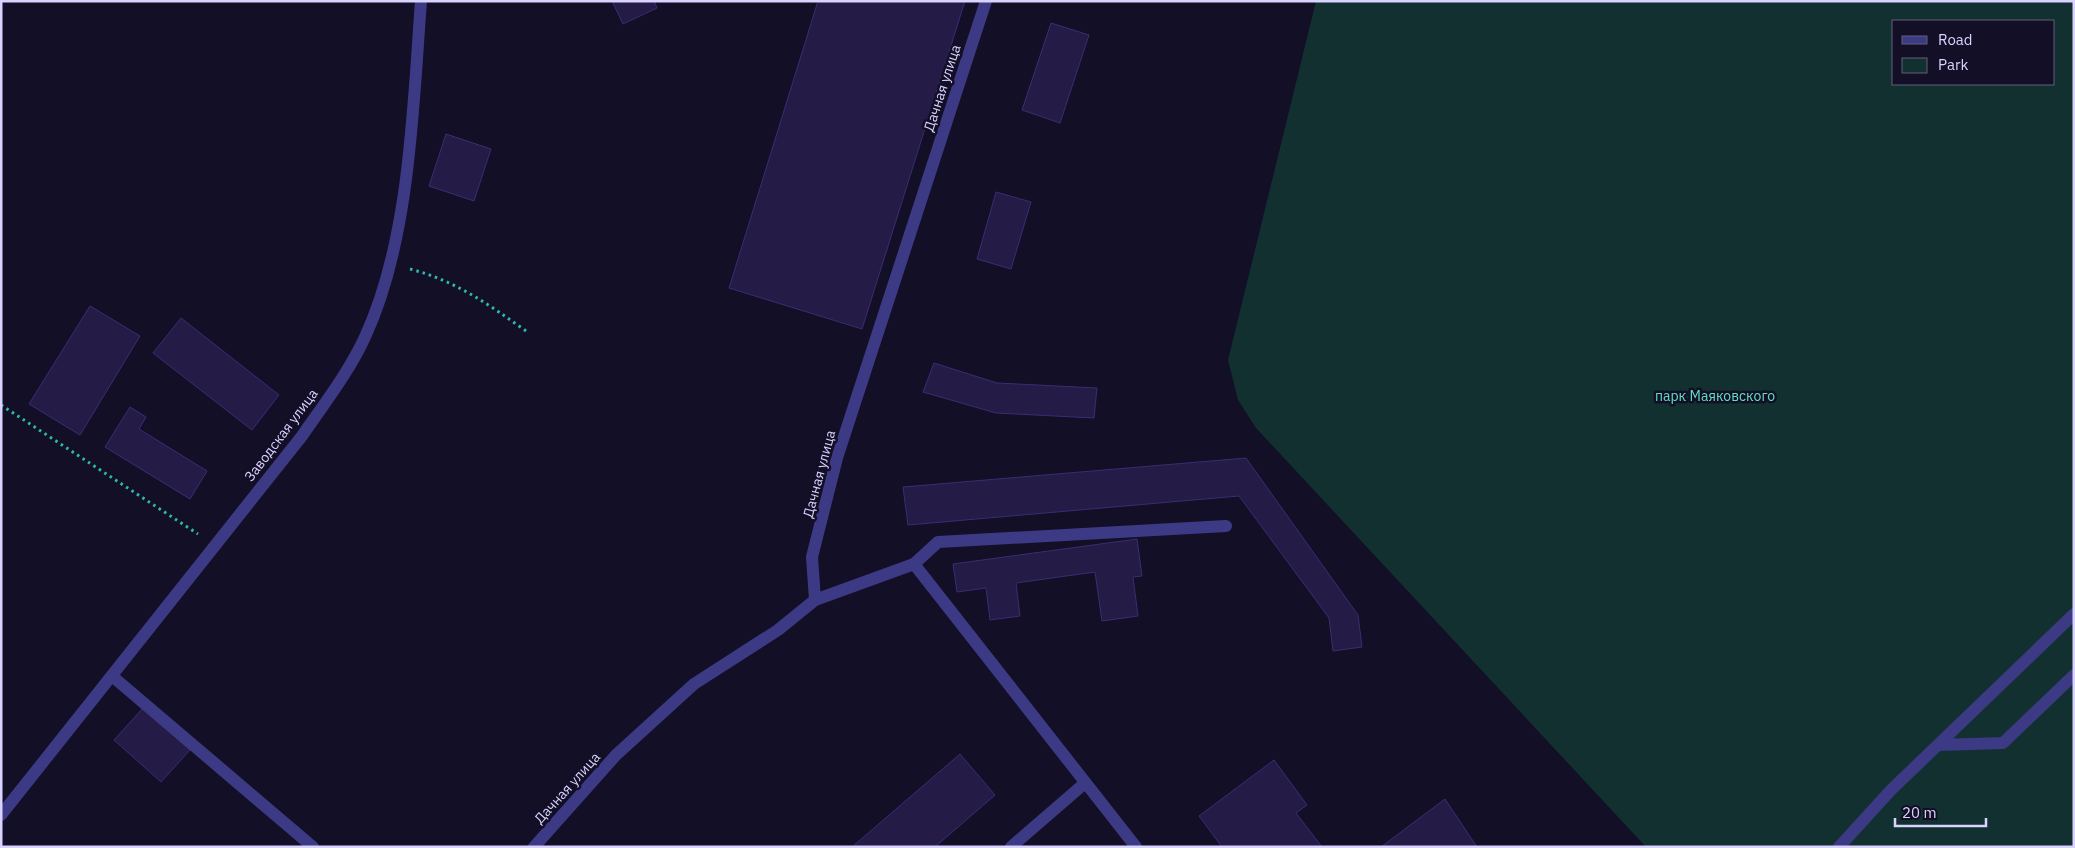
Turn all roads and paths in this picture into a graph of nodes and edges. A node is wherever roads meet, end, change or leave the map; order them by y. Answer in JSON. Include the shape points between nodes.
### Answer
{"nodes":[{"id":1,"x":421,"y":1,"type":"edge"},
{"id":2,"x":986,"y":1,"type":"edge"},
{"id":3,"x":390,"y":265,"type":"junction"},
{"id":4,"x":526,"y":331,"type":"dead end"},
{"id":5,"x":1,"y":405,"type":"edge"},
{"id":6,"x":1226,"y":526,"type":"dead end"},
{"id":7,"x":215,"y":546,"type":"junction"},
{"id":8,"x":914,"y":564,"type":"junction"},
{"id":9,"x":815,"y":600,"type":"junction"},
{"id":10,"x":2074,"y":614,"type":"edge"},
{"id":11,"x":2074,"y":675,"type":"edge"},
{"id":12,"x":112,"y":676,"type":"junction"},
{"id":13,"x":1938,"y":745,"type":"junction"},
{"id":14,"x":1086,"y":783,"type":"junction"},
{"id":15,"x":1,"y":815,"type":"edge"},
{"id":16,"x":313,"y":847,"type":"edge"},
{"id":17,"x":534,"y":847,"type":"edge"},
{"id":18,"x":1011,"y":847,"type":"edge"},
{"id":19,"x":1136,"y":847,"type":"edge"},
{"id":20,"x":1839,"y":847,"type":"edge"}],
"edges":[{"from":1,"to":3,"type":"street","name":"Заводская улица","via":[[411,124]]},
{"from":2,"to":9,"type":"street","name":"Дачная улица","via":[[837,458],[812,556]]},
{"from":3,"to":4,"type":"path","via":[[433,275],[458,286]]},
{"from":3,"to":7,"type":"street","name":"Заводская улица","via":[[365,337],[348,367],[302,436]]},
{"from":5,"to":7,"type":"path"},
{"from":6,"to":8,"type":"street","via":[[938,542]]},
{"from":7,"to":12,"type":"street","name":"Заводская улица"},
{"from":8,"to":9,"type":"street"},
{"from":8,"to":14,"type":"street"},
{"from":9,"to":17,"type":"street","name":"Дачная улица","via":[[778,630],[694,684],[616,755]]},
{"from":10,"to":13,"type":"street"},
{"from":11,"to":13,"type":"street","via":[[2003,743]]},
{"from":12,"to":15,"type":"street","name":"Заводская улица"},
{"from":12,"to":16,"type":"street"},
{"from":13,"to":20,"type":"street"},
{"from":14,"to":18,"type":"street"},
{"from":14,"to":19,"type":"street"}]}
